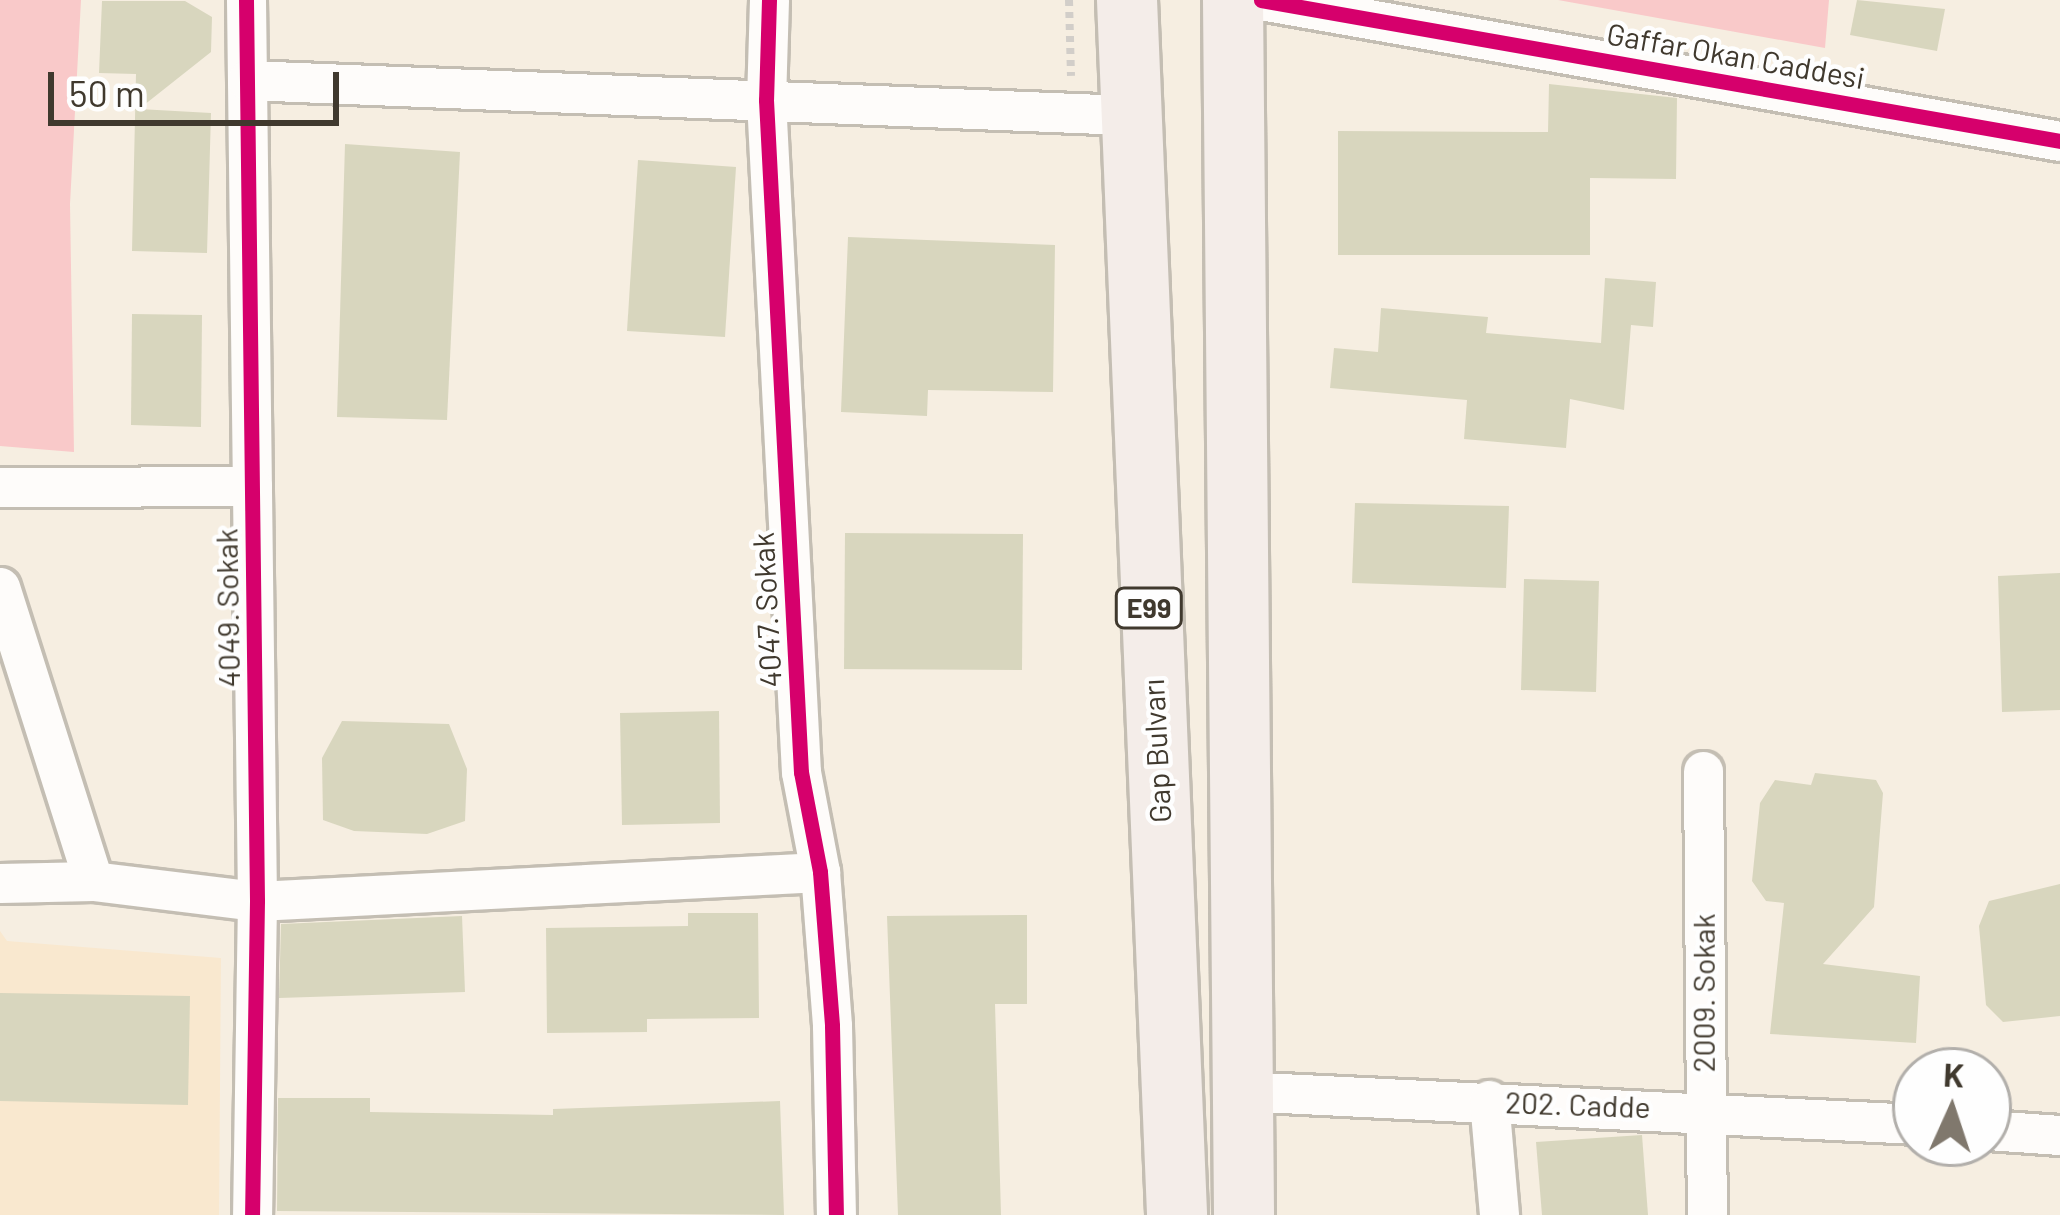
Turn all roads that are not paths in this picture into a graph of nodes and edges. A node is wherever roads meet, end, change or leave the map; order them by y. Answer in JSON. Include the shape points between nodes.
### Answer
{"nodes":[{"id":1,"x":246,"y":0,"type":"edge"},
{"id":2,"x":769,"y":0,"type":"edge"},
{"id":3,"x":1127,"y":0,"type":"edge"},
{"id":4,"x":1233,"y":0,"type":"edge"},
{"id":5,"x":1261,"y":0,"type":"edge"},
{"id":6,"x":247,"y":80,"type":"junction"},
{"id":7,"x":766,"y":100,"type":"junction"},
{"id":8,"x":1099,"y":114,"type":"junction"},
{"id":9,"x":2060,"y":141,"type":"edge"},
{"id":10,"x":252,"y":486,"type":"junction"},
{"id":11,"x":0,"y":487,"type":"edge"},
{"id":12,"x":0,"y":587,"type":"edge"},
{"id":13,"x":1703,"y":771,"type":"dead end"},
{"id":14,"x":820,"y":872,"type":"junction"},
{"id":15,"x":93,"y":881,"type":"junction"},
{"id":16,"x":0,"y":883,"type":"edge"},
{"id":17,"x":257,"y":901,"type":"junction"},
{"id":18,"x":1240,"y":1091,"type":"junction"},
{"id":19,"x":1489,"y":1100,"type":"junction"},
{"id":20,"x":1703,"y":1109,"type":"junction"},
{"id":21,"x":1892,"y":1122,"type":"edge"},
{"id":22,"x":2012,"y":1132,"type":"edge"},
{"id":23,"x":2060,"y":1135,"type":"edge"},
{"id":24,"x":252,"y":1215,"type":"edge"},
{"id":25,"x":836,"y":1215,"type":"edge"},
{"id":26,"x":1178,"y":1215,"type":"edge"},
{"id":27,"x":1244,"y":1215,"type":"edge"},
{"id":28,"x":1499,"y":1215,"type":"edge"},
{"id":29,"x":1707,"y":1215,"type":"edge"}],
"edges":[{"from":1,"to":6,"type":"street","name":"4049. Sokak"},
{"from":2,"to":7,"type":"street","name":"4047. Sokak"},
{"from":3,"to":8,"type":"highway","name":"Gap Bulvarı","number":"E99"},
{"from":4,"to":18,"type":"highway"},
{"from":5,"to":9,"type":"street","name":"Gaffar Okan Caddesi"},
{"from":6,"to":7,"type":"street"},
{"from":6,"to":10,"type":"street","name":"4049. Sokak"},
{"from":7,"to":8,"type":"street"},
{"from":7,"to":14,"type":"street","name":"4047. Sokak","via":[[801,772]]},
{"from":8,"to":26,"type":"highway","name":"Gap Bulvarı","number":"E99"},
{"from":10,"to":11,"type":"street"},
{"from":10,"to":17,"type":"street","name":"4049. Sokak"},
{"from":12,"to":15,"type":"street"},
{"from":13,"to":20,"type":"street","name":"2009. Sokak"},
{"from":14,"to":17,"type":"street"},
{"from":14,"to":25,"type":"street","name":"4047. Sokak"},
{"from":15,"to":16,"type":"street"},
{"from":15,"to":17,"type":"street"},
{"from":17,"to":24,"type":"street","name":"4049. Sokak"},
{"from":18,"to":19,"type":"street","name":"202. Cadde"},
{"from":18,"to":27,"type":"highway"},
{"from":19,"to":20,"type":"street","name":"202. Cadde"},
{"from":19,"to":28,"type":"street"},
{"from":20,"to":21,"type":"street","name":"202. Cadde"},
{"from":20,"to":29,"type":"street","name":"2009. Sokak"},
{"from":22,"to":23,"type":"street"}]}
